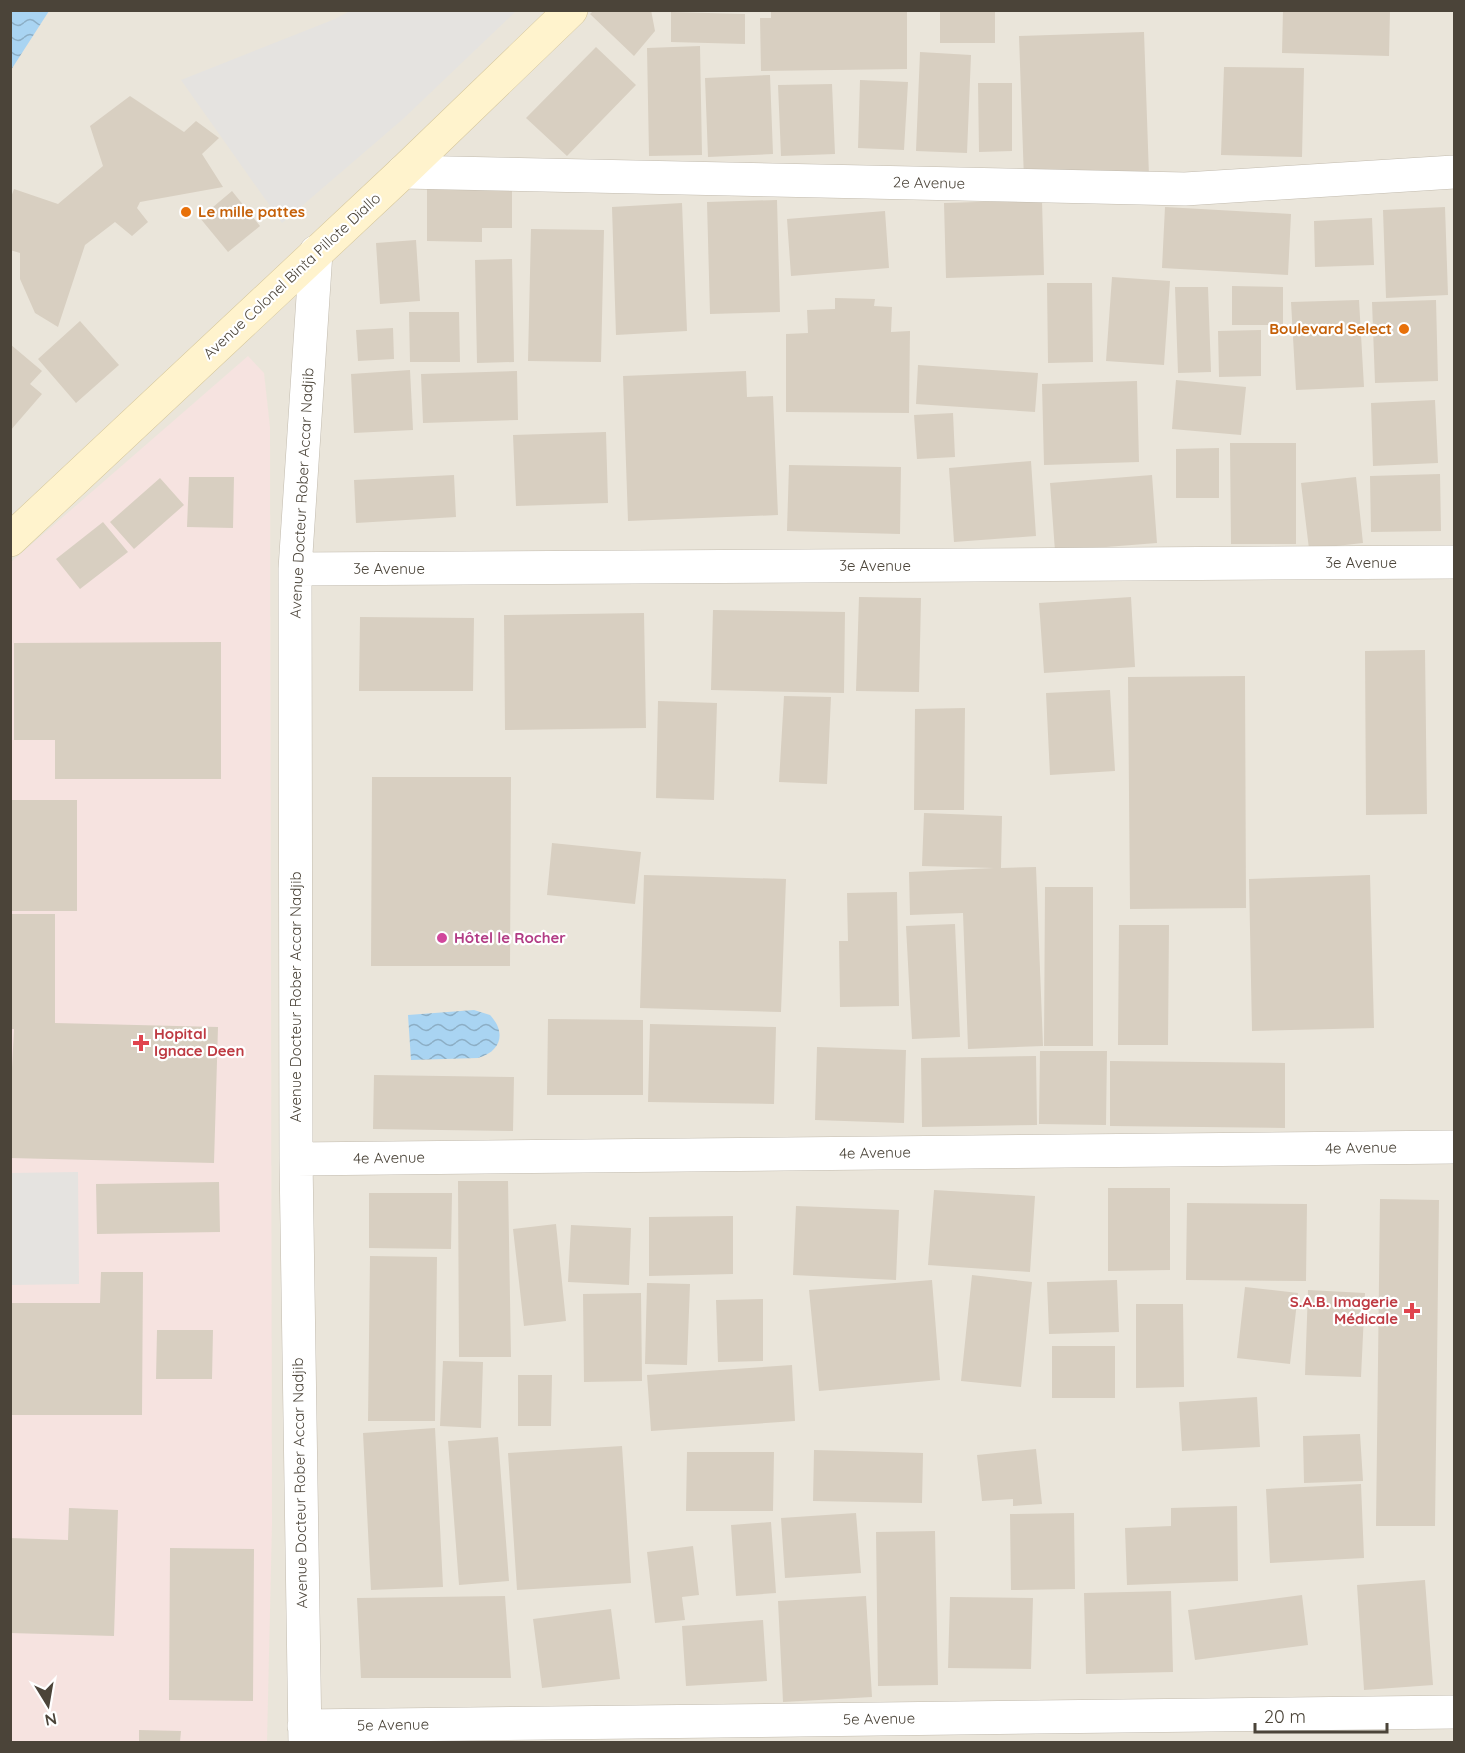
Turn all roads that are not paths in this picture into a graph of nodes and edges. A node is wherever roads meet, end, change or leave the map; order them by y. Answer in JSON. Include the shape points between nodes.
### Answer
{"nodes":[{"id":1,"x":571,"y":10,"type":"edge"},
{"id":2,"x":403,"y":172,"type":"junction"},
{"id":3,"x":1455,"y":172,"type":"edge"},
{"id":4,"x":316,"y":252,"type":"junction"},
{"id":5,"x":10,"y":540,"type":"edge"},
{"id":6,"x":1455,"y":562,"type":"edge"},
{"id":7,"x":295,"y":569,"type":"junction"},
{"id":8,"x":1455,"y":1147,"type":"edge"},
{"id":9,"x":296,"y":1159,"type":"junction"},
{"id":10,"x":1455,"y":1712,"type":"edge"},
{"id":11,"x":304,"y":1734,"type":"edge"}],
"edges":[{"from":1,"to":2,"type":"street","name":"Avenue Colonel Binta Pillote Diallo"},
{"from":2,"to":3,"type":"street","name":"2e Avenue","via":[[1185,189]]},
{"from":2,"to":4,"type":"street","name":"Avenue Colonel Binta Pillote Diallo"},
{"from":4,"to":5,"type":"street","name":"Avenue Colonel Binta Pillote Diallo"},
{"from":4,"to":7,"type":"street","name":"Avenue Docteur Rober Accar Nadjib"},
{"from":6,"to":7,"type":"street","name":"3e Avenue"},
{"from":7,"to":9,"type":"street","name":"Avenue Docteur Rober Accar Nadjib"},
{"from":8,"to":9,"type":"street","name":"4e Avenue"},
{"from":9,"to":11,"type":"street","name":"Avenue Docteur Rober Accar Nadjib"},
{"from":10,"to":11,"type":"street","name":"5e Avenue"}]}
